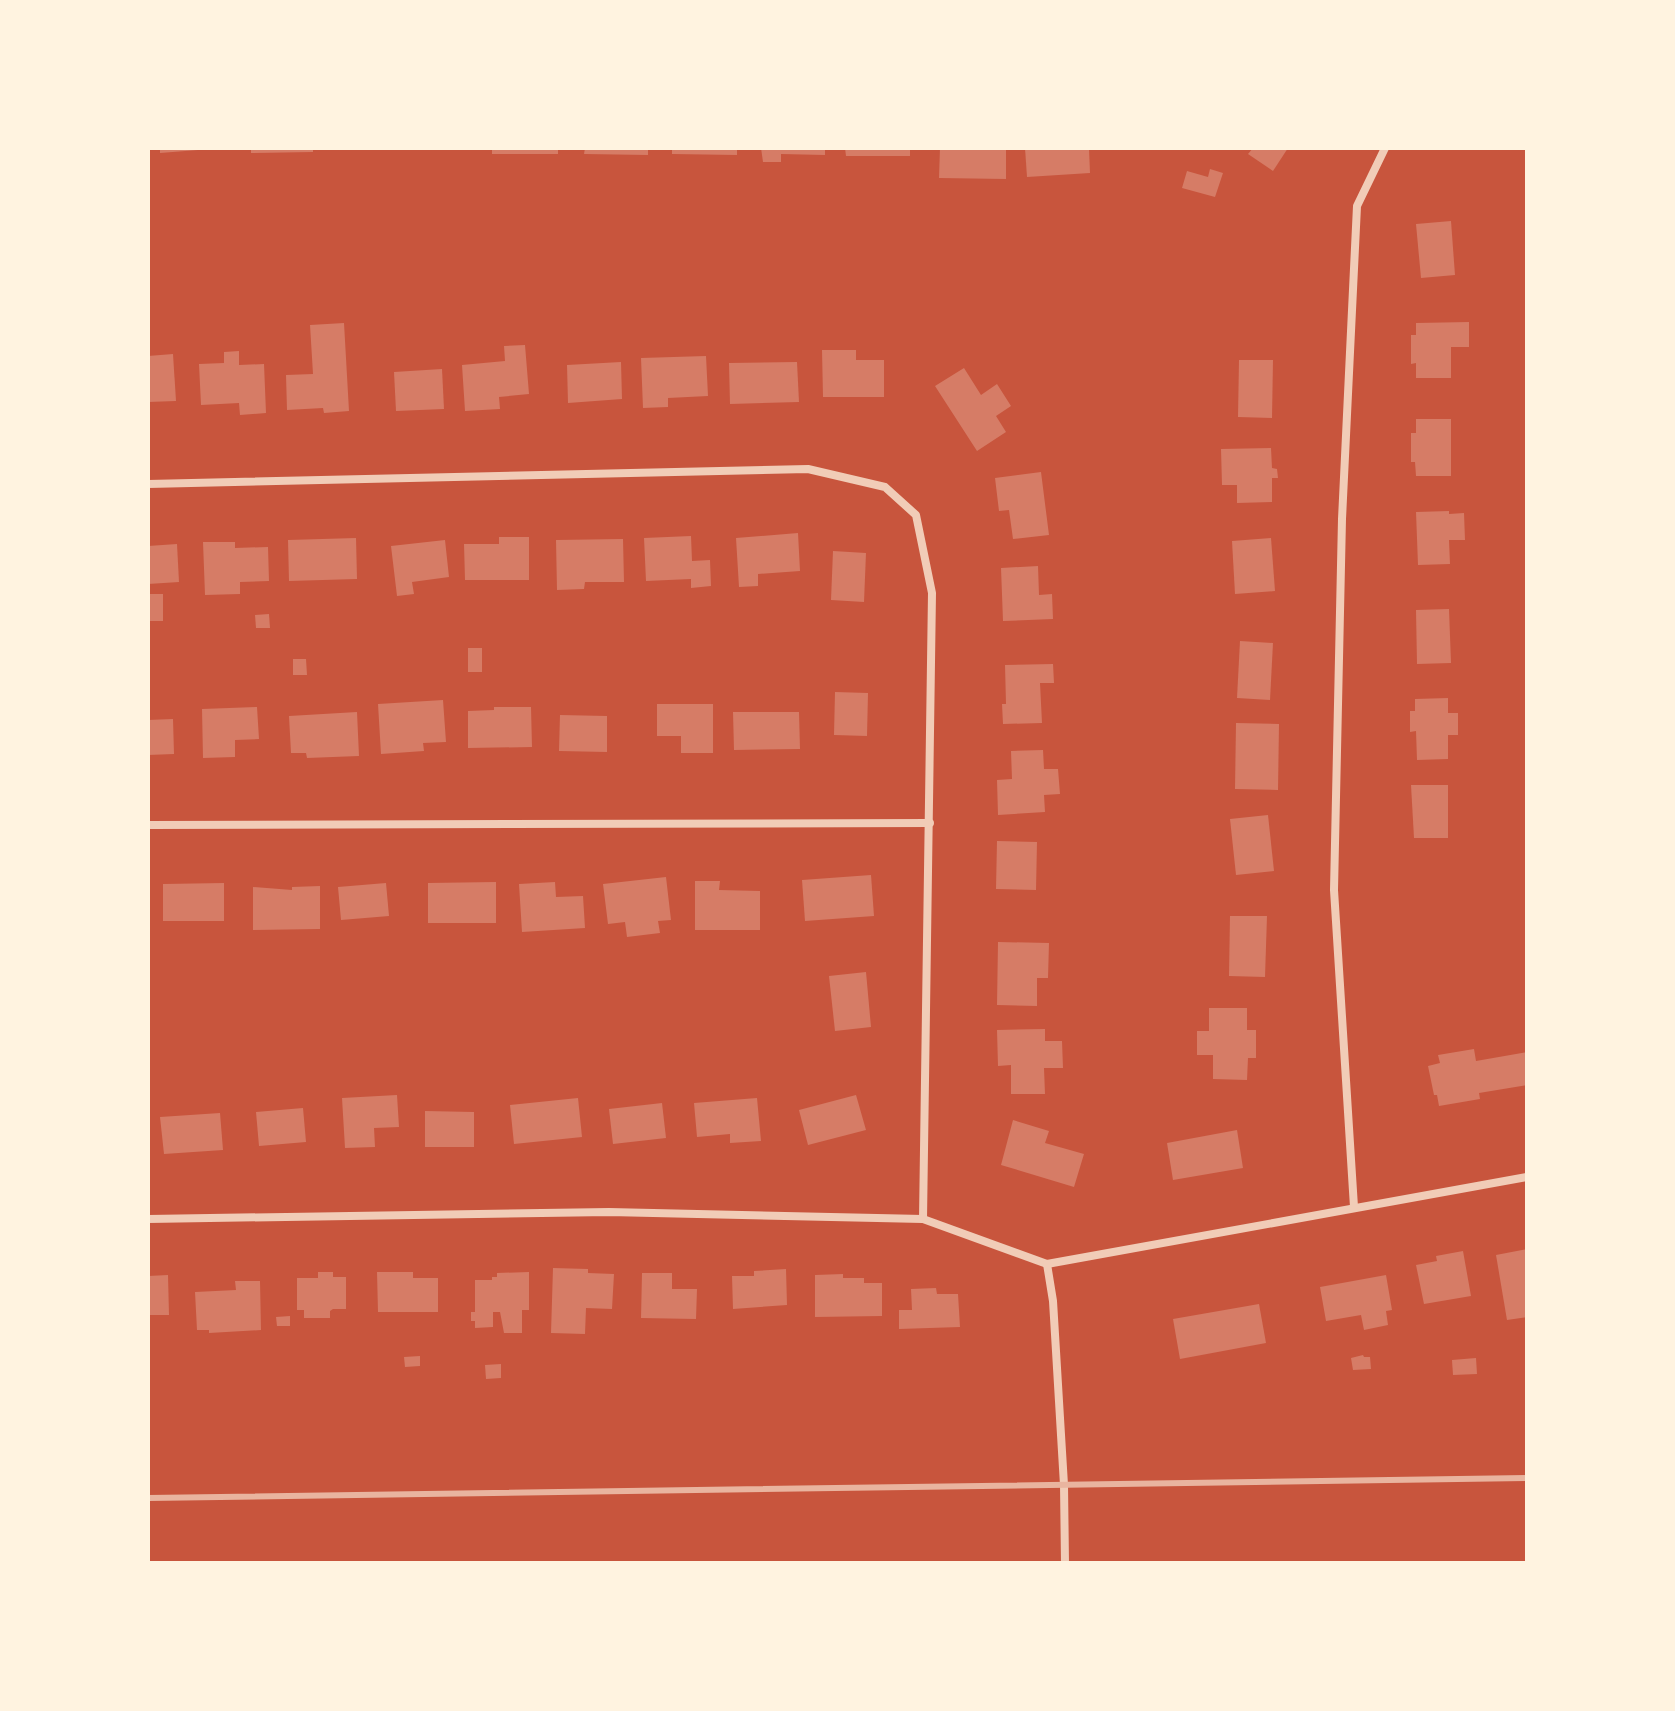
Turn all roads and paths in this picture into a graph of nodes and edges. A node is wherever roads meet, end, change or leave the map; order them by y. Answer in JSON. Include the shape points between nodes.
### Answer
{"nodes":[{"id":1,"x":1385,"y":148,"type":"edge"},
{"id":2,"x":148,"y":484,"type":"edge"},
{"id":3,"x":930,"y":823,"type":"junction"},
{"id":4,"x":148,"y":825,"type":"edge"},
{"id":5,"x":1527,"y":1177,"type":"edge"},
{"id":6,"x":1354,"y":1207,"type":"junction"},
{"id":7,"x":148,"y":1219,"type":"edge"},
{"id":8,"x":923,"y":1219,"type":"junction"},
{"id":9,"x":1047,"y":1264,"type":"junction"},
{"id":10,"x":1065,"y":1563,"type":"edge"}],
"edges":[{"from":1,"to":6,"type":"street","via":[[1357,206],[1342,519],[1334,890]]},
{"from":2,"to":3,"type":"street","via":[[808,469],[885,487],[916,515],[932,593]]},
{"from":3,"to":4,"type":"street"},
{"from":3,"to":8,"type":"street"},
{"from":5,"to":6,"type":"street"},
{"from":6,"to":9,"type":"street"},
{"from":7,"to":8,"type":"street","via":[[609,1212]]},
{"from":8,"to":9,"type":"street"},
{"from":9,"to":10,"type":"street"}]}
